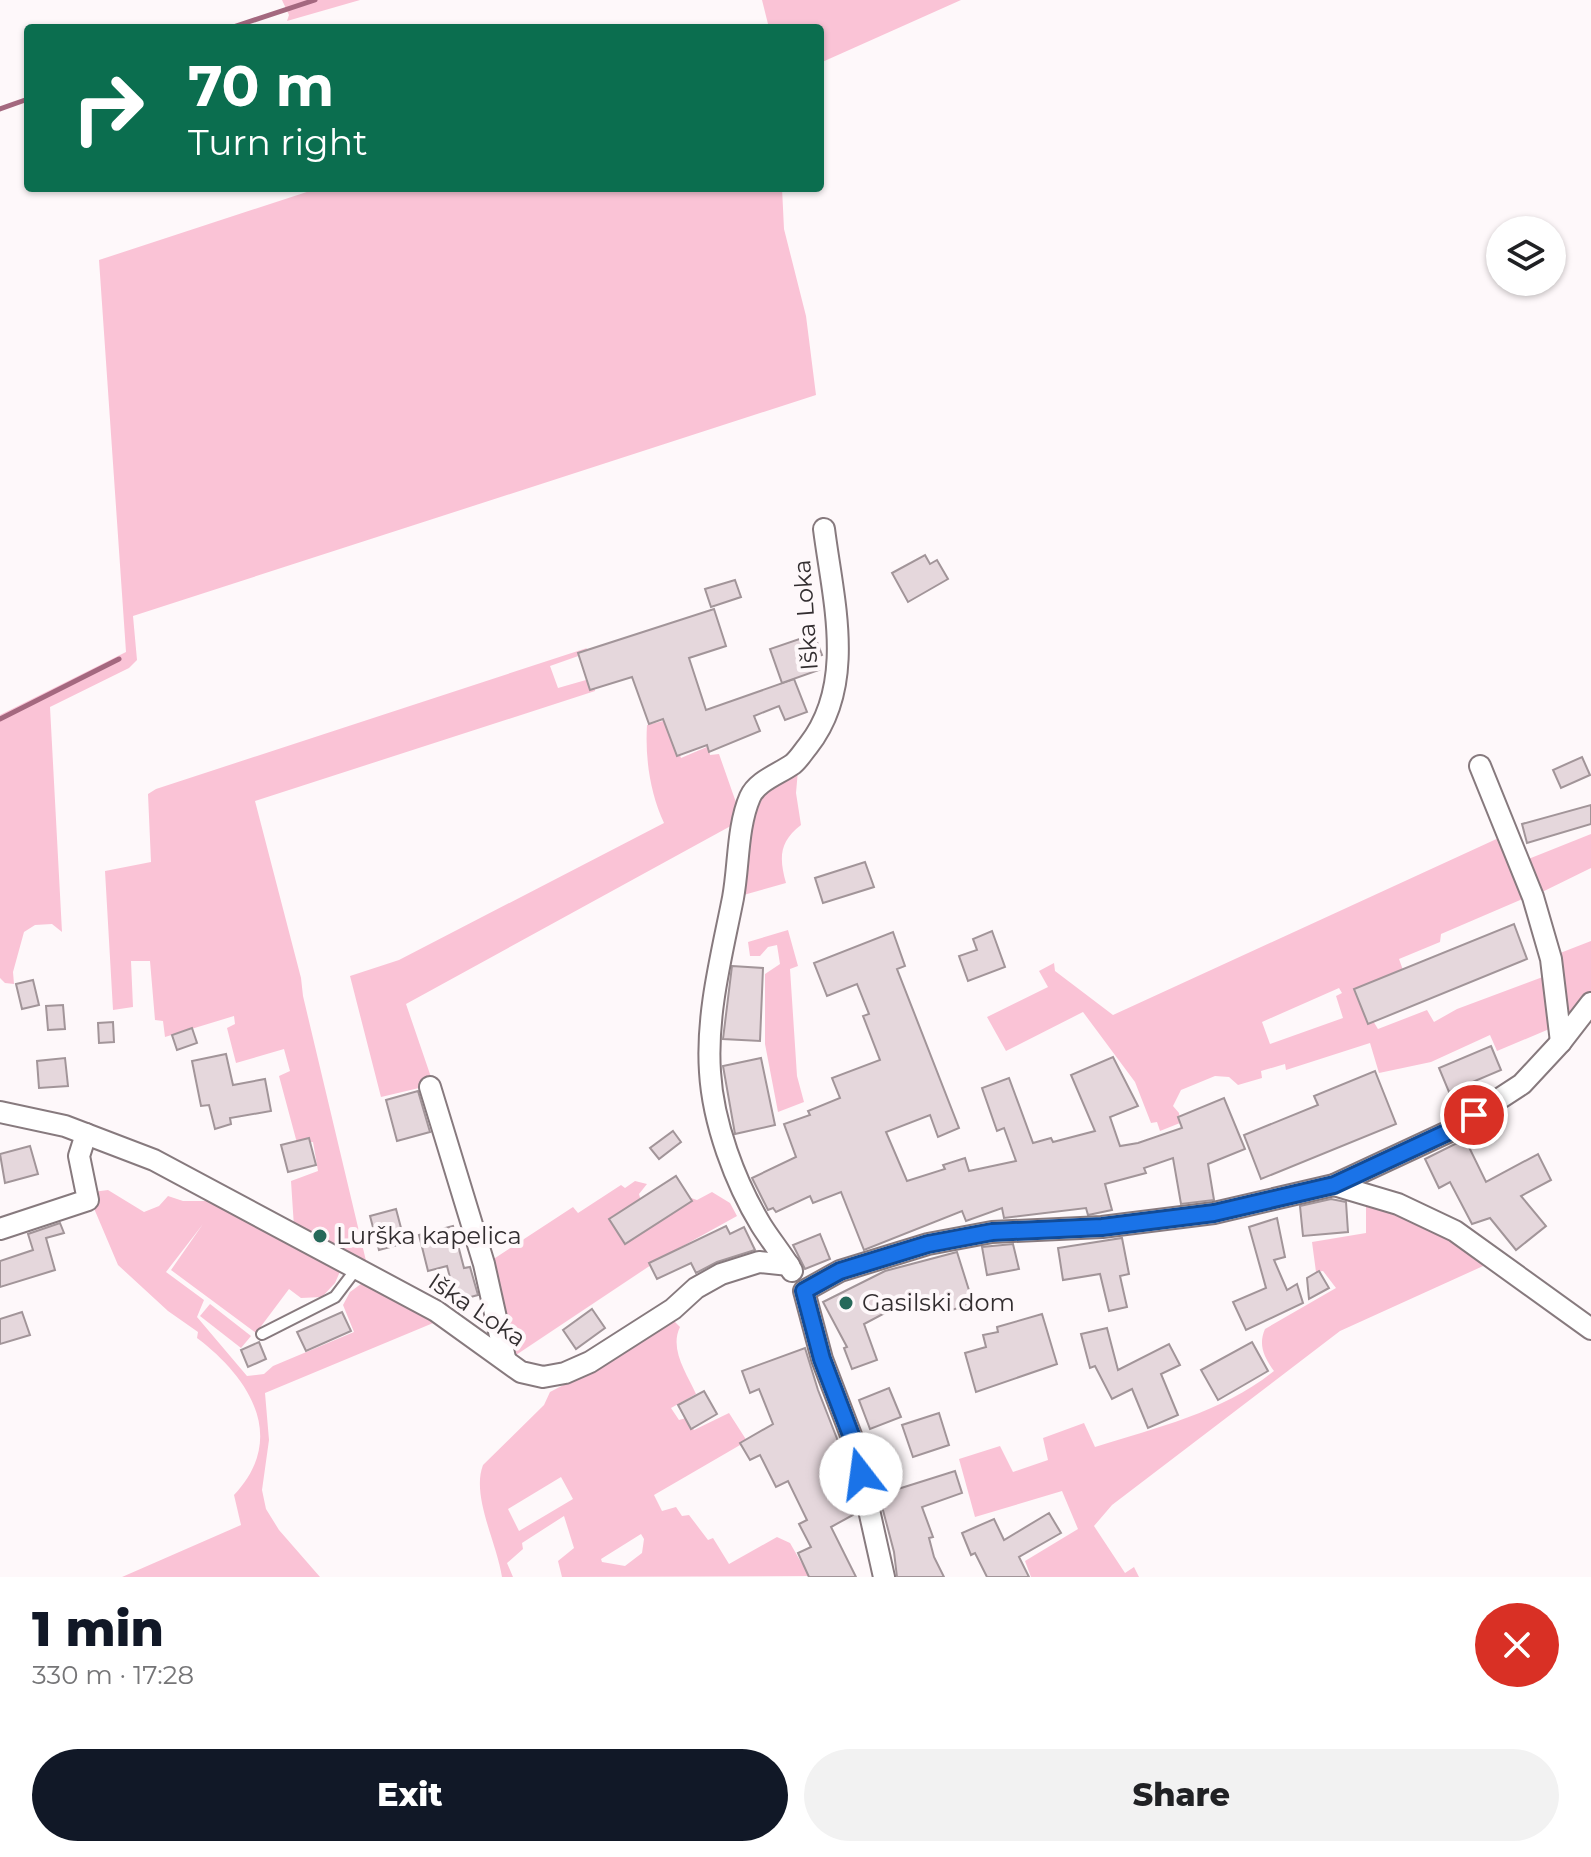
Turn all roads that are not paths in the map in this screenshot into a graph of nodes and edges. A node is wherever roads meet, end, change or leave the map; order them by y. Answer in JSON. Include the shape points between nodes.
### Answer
{"nodes":[{"id":1,"x":824,"y":529,"type":"dead end"},
{"id":2,"x":1480,"y":766,"type":"dead end"},
{"id":3,"x":1591,"y":1003,"type":"edge"},
{"id":4,"x":1561,"y":1042,"type":"junction"},
{"id":5,"x":430,"y":1087,"type":"dead end"},
{"id":6,"x":0,"y":1112,"type":"edge"},
{"id":7,"x":86,"y":1134,"type":"junction"},
{"id":8,"x":1334,"y":1185,"type":"junction"},
{"id":9,"x":0,"y":1229,"type":"edge"},
{"id":10,"x":789,"y":1265,"type":"junction"},
{"id":11,"x":358,"y":1267,"type":"junction"},
{"id":12,"x":804,"y":1291,"type":"junction"},
{"id":13,"x":1591,"y":1329,"type":"edge"},
{"id":14,"x":262,"y":1334,"type":"dead end"},
{"id":15,"x":505,"y":1358,"type":"junction"},
{"id":16,"x":884,"y":1577,"type":"edge"}],
"edges":[{"from":1,"to":10,"type":"street","name":"Iška Loka","via":[[838,677],[815,738],[795,763],[752,792],[711,1034],[710,1072],[731,1161],[761,1224]]},
{"from":2,"to":4,"type":"street","via":[[1533,897],[1551,959]]},
{"from":3,"to":4,"type":"street"},
{"from":4,"to":8,"type":"street","via":[[1522,1084],[1450,1131]]},
{"from":5,"to":15,"type":"street","via":[[484,1264]]},
{"from":6,"to":7,"type":"street","name":"Iška Loka"},
{"from":7,"to":9,"type":"street","via":[[79,1156],[88,1200]]},
{"from":7,"to":11,"type":"street","name":"Iška Loka","via":[[154,1160]]},
{"from":8,"to":12,"type":"street","via":[[1214,1213],[1102,1227],[992,1232],[928,1244],[840,1271]]},
{"from":8,"to":13,"type":"street","via":[[1398,1204],[1455,1231]]},
{"from":10,"to":12,"type":"street","name":"Iška Loka"},
{"from":10,"to":15,"type":"street","name":"Iška Loka","via":[[759,1262],[721,1274],[602,1355],[565,1373],[532,1375]]},
{"from":11,"to":14,"type":"lane","via":[[335,1297]]},
{"from":11,"to":15,"type":"street","name":"Iška Loka"},
{"from":12,"to":16,"type":"street","name":"Iška Loka","via":[[822,1359],[854,1443]]}]}
